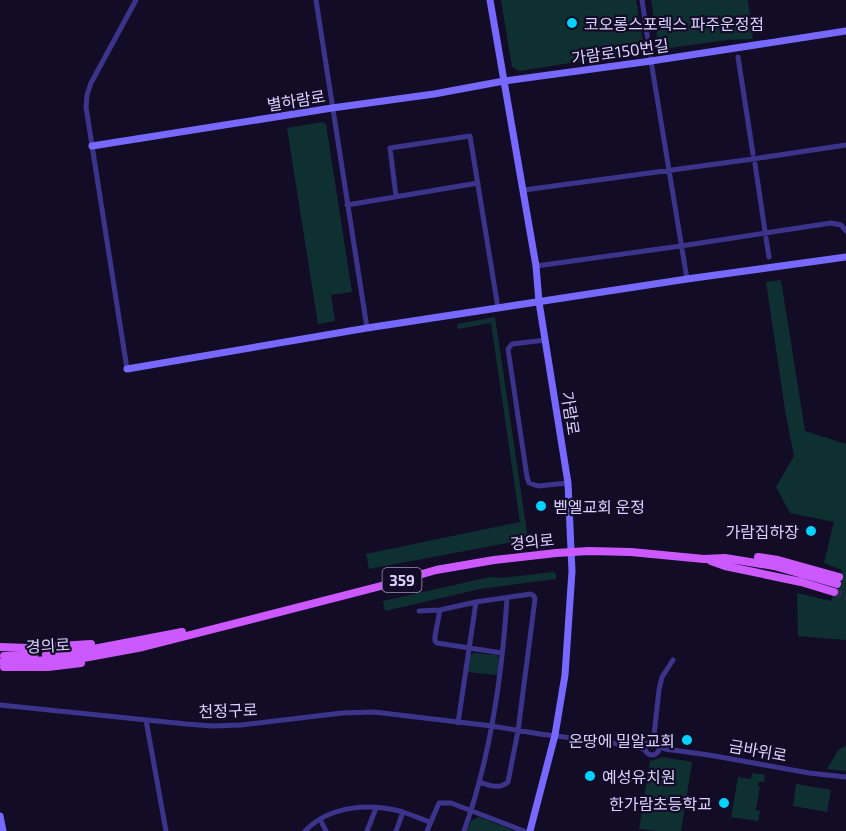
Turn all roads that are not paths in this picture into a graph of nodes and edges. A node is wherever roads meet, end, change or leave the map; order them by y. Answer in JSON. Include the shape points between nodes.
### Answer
{"nodes":[{"id":1,"x":136,"y":0,"type":"edge"},
{"id":2,"x":316,"y":0,"type":"edge"},
{"id":3,"x":490,"y":0,"type":"edge"},
{"id":4,"x":642,"y":0,"type":"edge"},
{"id":5,"x":846,"y":32,"type":"edge"},
{"id":6,"x":738,"y":57,"type":"dead end"},
{"id":7,"x":651,"y":61,"type":"junction"},
{"id":8,"x":504,"y":81,"type":"junction"},
{"id":9,"x":332,"y":108,"type":"junction"},
{"id":10,"x":846,"y":145,"type":"edge"},
{"id":11,"x":92,"y":146,"type":"junction"},
{"id":12,"x":753,"y":154,"type":"dead end"},
{"id":13,"x":754,"y":165,"type":"dead end"},
{"id":14,"x":668,"y":170,"type":"junction"},
{"id":15,"x":478,"y":183,"type":"junction"},
{"id":16,"x":524,"y":190,"type":"junction"},
{"id":17,"x":396,"y":196,"type":"junction"},
{"id":18,"x":348,"y":205,"type":"junction"},
{"id":19,"x":765,"y":231,"type":"dead end"},
{"id":20,"x":846,"y":231,"type":"edge"},
{"id":21,"x":766,"y":238,"type":"dead end"},
{"id":22,"x":681,"y":246,"type":"junction"},
{"id":23,"x":769,"y":257,"type":"dead end"},
{"id":24,"x":846,"y":257,"type":"edge"},
{"id":25,"x":536,"y":266,"type":"junction"},
{"id":26,"x":687,"y":279,"type":"junction"},
{"id":27,"x":539,"y":302,"type":"junction"},
{"id":28,"x":498,"y":308,"type":"junction"},
{"id":29,"x":367,"y":328,"type":"junction"},
{"id":30,"x":546,"y":340,"type":"junction"},
{"id":31,"x":127,"y":369,"type":"joint"},
{"id":32,"x":568,"y":483,"type":"junction"},
{"id":33,"x":572,"y":552,"type":"junction"},
{"id":34,"x":704,"y":559,"type":"junction"},
{"id":35,"x":507,"y":598,"type":"junction"},
{"id":36,"x":476,"y":603,"type":"junction"},
{"id":37,"x":420,"y":610,"type":"dead end"},
{"id":38,"x":440,"y":610,"type":"junction"},
{"id":39,"x":192,"y":632,"type":"junction"},
{"id":40,"x":469,"y":648,"type":"junction"},
{"id":41,"x":502,"y":652,"type":"junction"},
{"id":42,"x":673,"y":660,"type":"dead end"},
{"id":43,"x":2,"y":661,"type":"edge"},
{"id":44,"x":0,"y":705,"type":"edge"},
{"id":45,"x":146,"y":720,"type":"junction"},
{"id":46,"x":458,"y":723,"type":"junction"},
{"id":47,"x":492,"y":726,"type":"junction"},
{"id":48,"x":518,"y":731,"type":"junction"},
{"id":49,"x":555,"y":735,"type":"junction"},
{"id":50,"x":653,"y":745,"type":"junction"},
{"id":51,"x":846,"y":777,"type":"edge"},
{"id":52,"x":479,"y":782,"type":"junction"},
{"id":53,"x":376,"y":808,"type":"junction"},
{"id":54,"x":471,"y":811,"type":"junction"},
{"id":55,"x":403,"y":812,"type":"junction"},
{"id":56,"x":0,"y":816,"type":"edge"},
{"id":57,"x":320,"y":819,"type":"junction"},
{"id":58,"x":430,"y":822,"type":"junction"},
{"id":59,"x":3,"y":831,"type":"edge"},
{"id":60,"x":166,"y":831,"type":"edge"},
{"id":61,"x":305,"y":831,"type":"edge"},
{"id":62,"x":326,"y":831,"type":"edge"},
{"id":63,"x":367,"y":831,"type":"edge"},
{"id":64,"x":396,"y":831,"type":"edge"},
{"id":65,"x":427,"y":831,"type":"edge"},
{"id":66,"x":464,"y":831,"type":"edge"},
{"id":67,"x":524,"y":831,"type":"edge"},
{"id":68,"x":530,"y":831,"type":"edge"}],
"edges":[{"from":1,"to":11,"type":"street","via":[[87,95]]},
{"from":2,"to":9,"type":"street"},
{"from":3,"to":8,"type":"street","name":"가람로"},
{"from":4,"to":7,"type":"street"},
{"from":5,"to":7,"type":"street","name":"가람로150번길"},
{"from":6,"to":12,"type":"street"},
{"from":7,"to":8,"type":"street","name":"가람로150번길"},
{"from":7,"to":14,"type":"street"},
{"from":8,"to":9,"type":"street","name":"별하람로"},
{"from":8,"to":16,"type":"street","name":"가람로"},
{"from":9,"to":11,"type":"street","name":"별하람로"},
{"from":9,"to":18,"type":"street"},
{"from":10,"to":14,"type":"street"},
{"from":11,"to":31,"type":"street"},
{"from":13,"to":19,"type":"street"},
{"from":14,"to":16,"type":"street"},
{"from":14,"to":22,"type":"street"},
{"from":15,"to":17,"type":"street"},
{"from":15,"to":17,"type":"street","via":[[471,136],[390,148]]},
{"from":15,"to":28,"type":"street"},
{"from":16,"to":25,"type":"street","name":"가람로"},
{"from":17,"to":18,"type":"street"},
{"from":18,"to":29,"type":"street"},
{"from":20,"to":22,"type":"street","via":[[831,223]]},
{"from":21,"to":23,"type":"street"},
{"from":22,"to":25,"type":"street"},
{"from":22,"to":26,"type":"street"},
{"from":24,"to":26,"type":"street"},
{"from":25,"to":27,"type":"street","name":"가람로"},
{"from":26,"to":27,"type":"street"},
{"from":27,"to":28,"type":"street"},
{"from":27,"to":30,"type":"street","name":"가람로"},
{"from":28,"to":29,"type":"street"},
{"from":29,"to":31,"type":"street"},
{"from":30,"to":32,"type":"street","name":"가람로"},
{"from":30,"to":32,"type":"street","via":[[512,344],[508,349],[526,477],[535,485]]},
{"from":32,"to":33,"type":"street","name":"가람로"},
{"from":33,"to":34,"type":"main road","name":"경의로","number":"359","via":[[631,552]]},
{"from":33,"to":39,"type":"main road","name":"경의로","number":"359","via":[[436,570]]},
{"from":33,"to":49,"type":"street","name":"가람로","via":[[565,675]]},
{"from":34,"to":34,"type":"main road","via":[[801,582],[837,584],[778,561],[727,552]]},
{"from":35,"to":36,"type":"street"},
{"from":35,"to":41,"type":"street"},
{"from":35,"to":48,"type":"street","via":[[531,594],[535,598]]},
{"from":36,"to":38,"type":"street"},
{"from":36,"to":40,"type":"street"},
{"from":37,"to":38,"type":"street"},
{"from":38,"to":40,"type":"street","via":[[435,641]]},
{"from":39,"to":43,"type":"main road","via":[[81,645]]},
{"from":39,"to":43,"type":"main road","name":"경의로","number":"359","via":[[142,647],[78,658]]},
{"from":40,"to":41,"type":"street"},
{"from":40,"to":46,"type":"street"},
{"from":41,"to":47,"type":"street"},
{"from":42,"to":50,"type":"street","via":[[658,690]]},
{"from":44,"to":45,"type":"street","name":"천정구로"},
{"from":45,"to":46,"type":"street","name":"천정구로","via":[[228,726],[374,712]]},
{"from":45,"to":60,"type":"street"},
{"from":46,"to":47,"type":"street","name":"천정구로"},
{"from":47,"to":48,"type":"street","name":"천정구로"},
{"from":47,"to":52,"type":"street"},
{"from":48,"to":49,"type":"street","name":"금바위로"},
{"from":48,"to":52,"type":"street","via":[[508,782],[502,787]]},
{"from":49,"to":50,"type":"street","name":"금바위로"},
{"from":49,"to":68,"type":"street","name":"가람로"},
{"from":50,"to":51,"type":"street","name":"금바위로"},
{"from":52,"to":54,"type":"street"},
{"from":53,"to":55,"type":"street"},
{"from":53,"to":57,"type":"street","via":[[348,808]]},
{"from":53,"to":63,"type":"street"},
{"from":54,"to":58,"type":"street","via":[[439,803]]},
{"from":54,"to":66,"type":"street"},
{"from":54,"to":67,"type":"street"},
{"from":55,"to":58,"type":"street"},
{"from":55,"to":64,"type":"street"},
{"from":56,"to":59,"type":"street"},
{"from":57,"to":61,"type":"street"},
{"from":57,"to":62,"type":"street"},
{"from":58,"to":65,"type":"street"}]}
